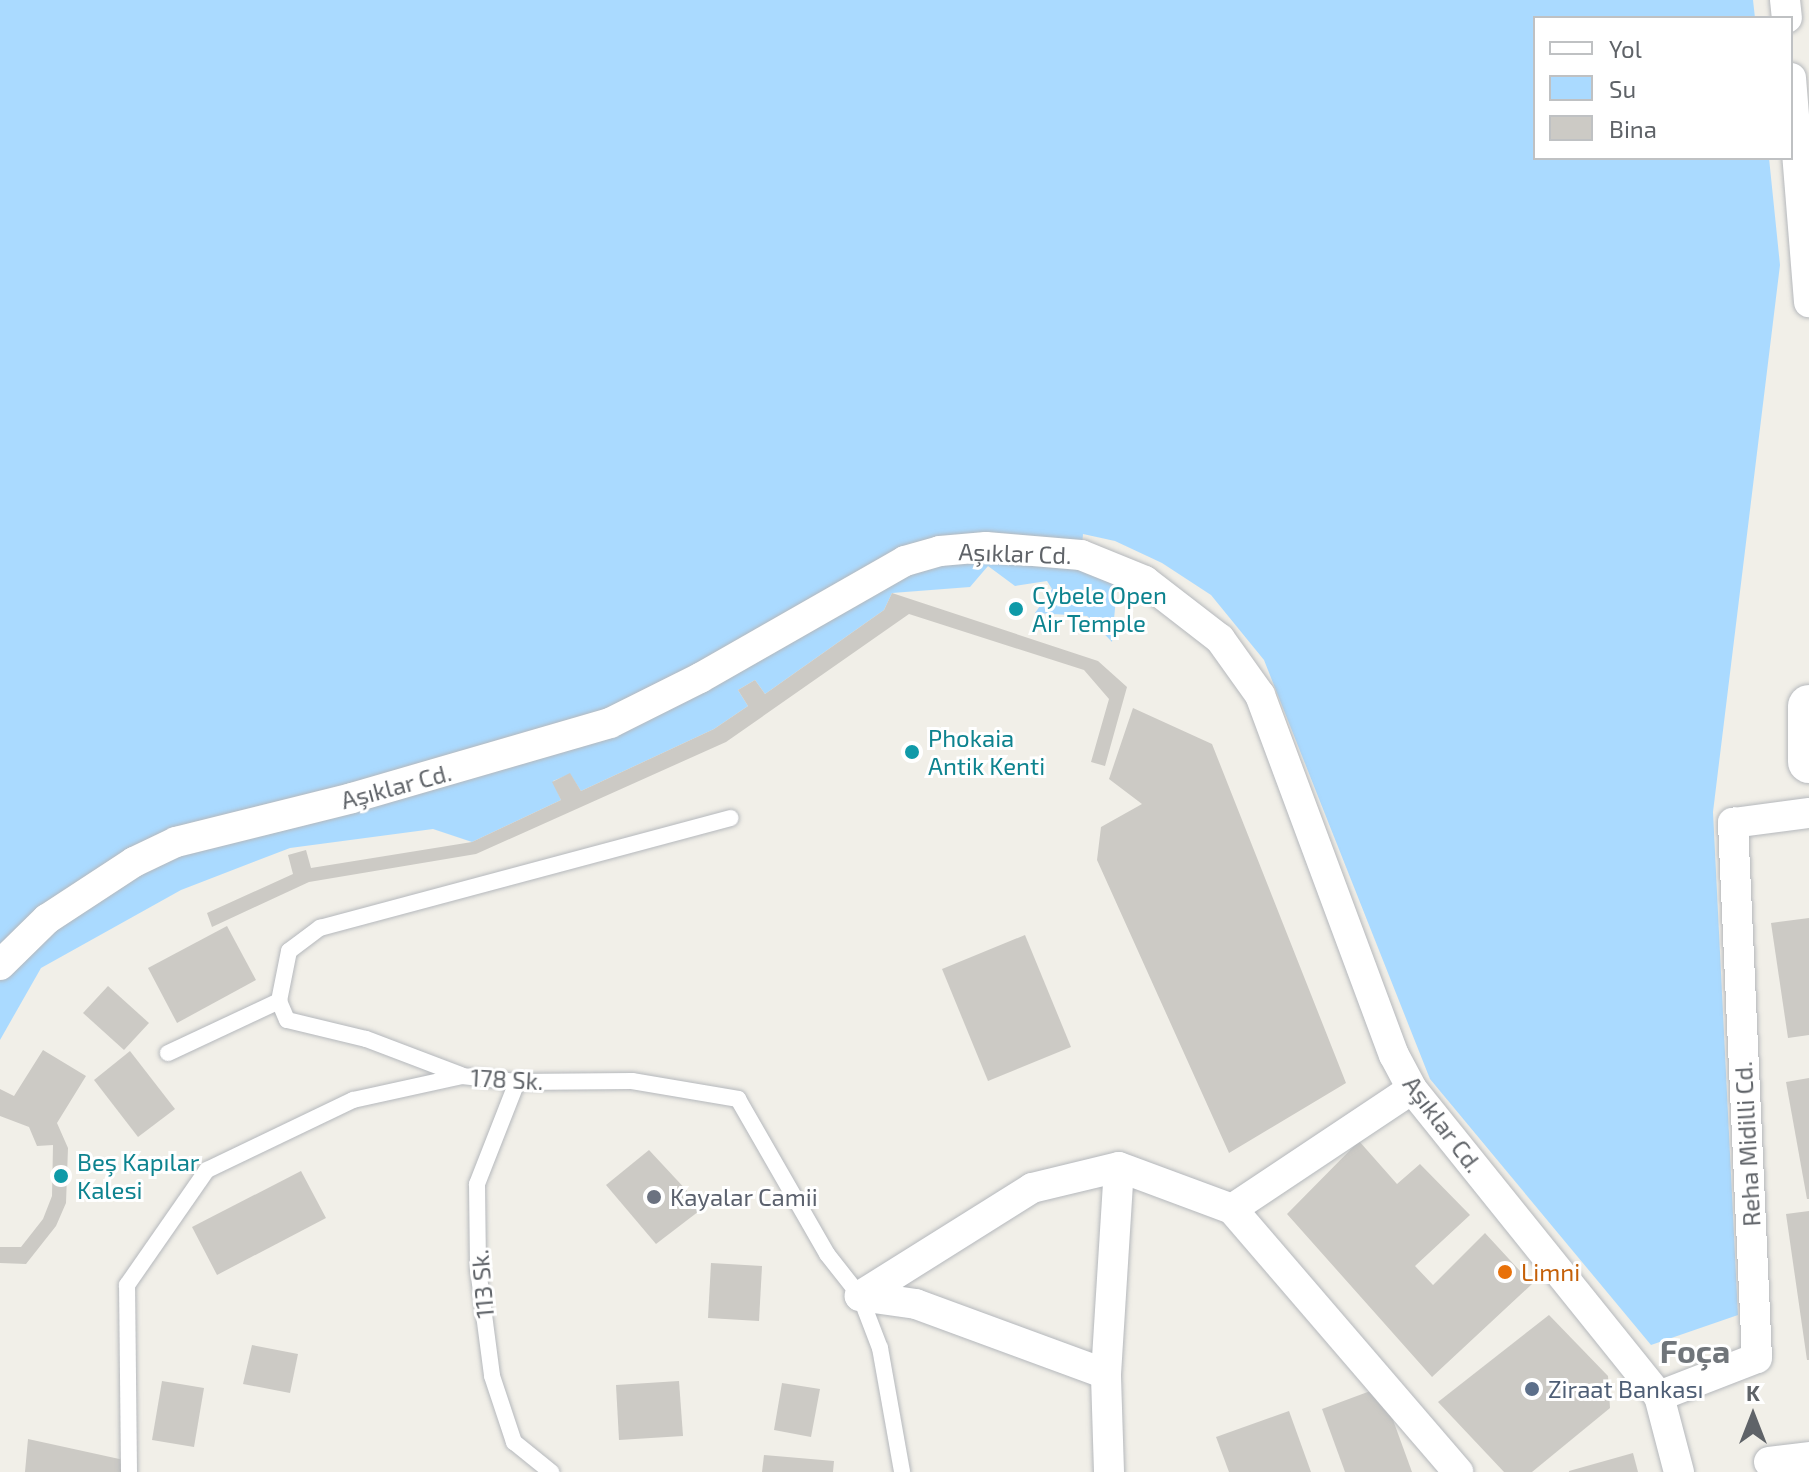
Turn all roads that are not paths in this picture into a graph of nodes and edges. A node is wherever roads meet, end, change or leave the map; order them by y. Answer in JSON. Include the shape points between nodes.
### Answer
{"nodes":[{"id":1,"x":1793,"y":103,"type":"edge"},
{"id":2,"x":1809,"y":302,"type":"edge"},
{"id":3,"x":1809,"y":706,"type":"edge"},
{"id":4,"x":1809,"y":762,"type":"edge"},
{"id":5,"x":1809,"y":813,"type":"edge"},
{"id":6,"x":731,"y":818,"type":"dead end"},
{"id":7,"x":0,"y":965,"type":"edge"},
{"id":8,"x":279,"y":1001,"type":"junction"},
{"id":9,"x":168,"y":1053,"type":"dead end"},
{"id":10,"x":462,"y":1076,"type":"junction"},
{"id":11,"x":517,"y":1082,"type":"junction"},
{"id":12,"x":1412,"y":1089,"type":"junction"},
{"id":13,"x":1119,"y":1167,"type":"junction"},
{"id":14,"x":1232,"y":1209,"type":"junction"},
{"id":15,"x":860,"y":1296,"type":"junction"},
{"id":16,"x":1106,"y":1374,"type":"junction"},
{"id":17,"x":1659,"y":1396,"type":"junction"},
{"id":18,"x":1809,"y":1457,"type":"edge"},
{"id":19,"x":1769,"y":1462,"type":"dead end"},
{"id":20,"x":129,"y":1472,"type":"edge"},
{"id":21,"x":551,"y":1472,"type":"edge"},
{"id":22,"x":902,"y":1472,"type":"edge"},
{"id":23,"x":1109,"y":1472,"type":"edge"},
{"id":24,"x":1458,"y":1472,"type":"edge"},
{"id":25,"x":1679,"y":1472,"type":"edge"}],
"edges":[{"from":1,"to":2,"type":"street"},
{"from":3,"to":4,"type":"street"},
{"from":5,"to":17,"type":"street","name":"Reha Midilli Cd.","via":[[1733,823],[1757,1358]]},
{"from":6,"to":8,"type":"lane","via":[[320,928],[289,951]]},
{"from":7,"to":12,"type":"street","name":"Aşıklar Cd.","via":[[47,919],[134,862],[176,842],[382,790],[610,723],[905,561],[986,547],[1081,555],[1145,581],[1220,639],[1260,695],[1394,1055]]},
{"from":8,"to":9,"type":"lane"},
{"from":8,"to":10,"type":"lane","via":[[287,1020],[366,1039]]},
{"from":10,"to":11,"type":"lane","name":"178 Sk."},
{"from":10,"to":20,"type":"lane","name":"178 Sk.","via":[[353,1100],[207,1170],[127,1285]]},
{"from":11,"to":15,"type":"lane","name":"178 Sk.","via":[[632,1081],[738,1099],[827,1254]]},
{"from":11,"to":21,"type":"lane","name":"113 Sk.","via":[[477,1184],[478,1269],[492,1376],[514,1442]]},
{"from":12,"to":14,"type":"street"},
{"from":12,"to":17,"type":"street","name":"Aşıklar Cd."},
{"from":13,"to":14,"type":"street"},
{"from":13,"to":15,"type":"street","via":[[1032,1188]]},
{"from":13,"to":16,"type":"street"},
{"from":14,"to":24,"type":"street"},
{"from":15,"to":16,"type":"street","via":[[916,1304]]},
{"from":15,"to":22,"type":"lane","name":"178 Sk.","via":[[880,1348]]},
{"from":16,"to":23,"type":"street"},
{"from":17,"to":25,"type":"street"},
{"from":18,"to":19,"type":"street"}]}
